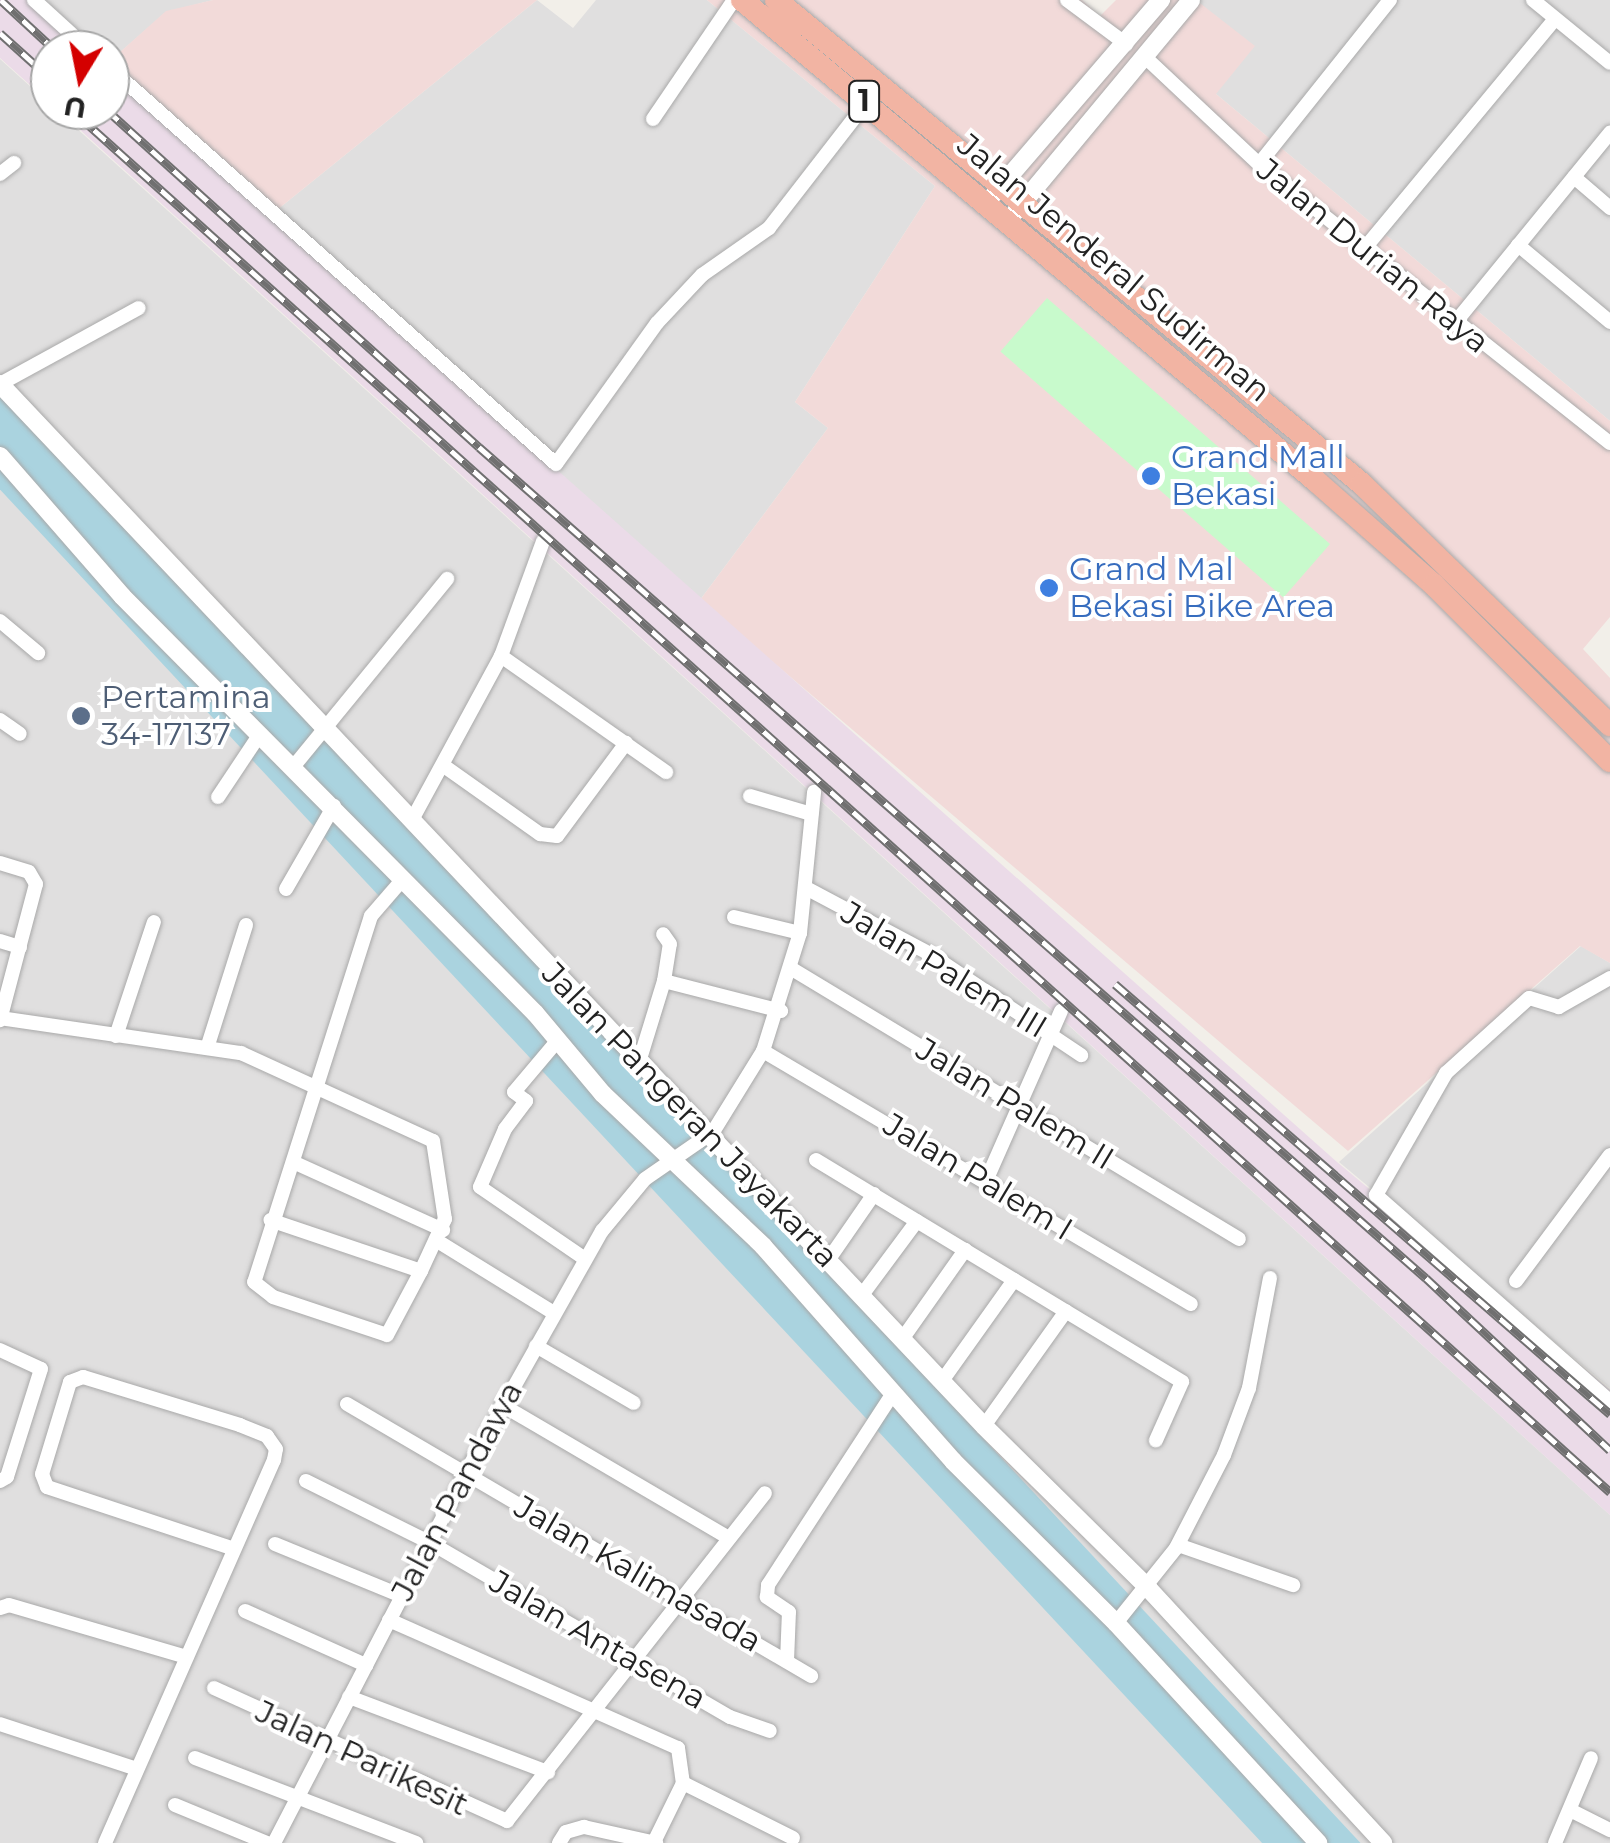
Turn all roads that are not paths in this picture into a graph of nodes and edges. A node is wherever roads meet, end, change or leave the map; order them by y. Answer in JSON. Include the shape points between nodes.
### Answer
{"nodes":[{"id":1,"x":34,"y":0,"type":"edge"},
{"id":2,"x":734,"y":0,"type":"edge"},
{"id":3,"x":742,"y":0,"type":"edge"},
{"id":4,"x":776,"y":0,"type":"edge"},
{"id":5,"x":1068,"y":0,"type":"edge"},
{"id":6,"x":1161,"y":0,"type":"edge"},
{"id":7,"x":1191,"y":0,"type":"edge"},
{"id":8,"x":1390,"y":0,"type":"edge"},
{"id":9,"x":1533,"y":0,"type":"edge"},
{"id":10,"x":1552,"y":10,"type":"edge"},
{"id":11,"x":68,"y":30,"type":"edge"},
{"id":12,"x":1126,"y":44,"type":"junction"},
{"id":13,"x":1145,"y":57,"type":"junction"},
{"id":14,"x":1610,"y":64,"type":"edge"},
{"id":15,"x":130,"y":86,"type":"edge"},
{"id":16,"x":866,"y":103,"type":"junction"},
{"id":17,"x":652,"y":119,"type":"dead end"},
{"id":18,"x":1610,"y":133,"type":"edge"},
{"id":19,"x":14,"y":163,"type":"dead end"},
{"id":20,"x":1259,"y":164,"type":"junction"},
{"id":21,"x":0,"y":174,"type":"edge"},
{"id":22,"x":1574,"y":177,"type":"junction"},
{"id":23,"x":993,"y":195,"type":"junction"},
{"id":24,"x":1610,"y":208,"type":"edge"},
{"id":25,"x":1014,"y":213,"type":"junction"},
{"id":26,"x":1518,"y":246,"type":"junction"},
{"id":27,"x":1364,"y":248,"type":"junction"},
{"id":28,"x":139,"y":308,"type":"dead end"},
{"id":29,"x":1610,"y":322,"type":"edge"},
{"id":30,"x":1454,"y":324,"type":"junction"},
{"id":31,"x":0,"y":384,"type":"edge"},
{"id":32,"x":1610,"y":443,"type":"edge"},
{"id":33,"x":0,"y":456,"type":"edge"},
{"id":34,"x":543,"y":541,"type":"dead end"},
{"id":35,"x":1450,"y":567,"type":"junction"},
{"id":36,"x":447,"y":579,"type":"dead end"},
{"id":37,"x":1434,"y":585,"type":"junction"},
{"id":38,"x":0,"y":622,"type":"edge"},
{"id":39,"x":38,"y":654,"type":"dead end"},
{"id":40,"x":501,"y":656,"type":"junction"},
{"id":41,"x":0,"y":720,"type":"edge"},
{"id":42,"x":1610,"y":724,"type":"edge"},
{"id":43,"x":20,"y":734,"type":"dead end"},
{"id":44,"x":260,"y":734,"type":"junction"},
{"id":45,"x":323,"y":737,"type":"junction"},
{"id":46,"x":626,"y":743,"type":"junction"},
{"id":47,"x":1610,"y":761,"type":"edge"},
{"id":48,"x":296,"y":763,"type":"junction"},
{"id":49,"x":444,"y":766,"type":"junction"},
{"id":50,"x":666,"y":772,"type":"dead end"},
{"id":51,"x":814,"y":792,"type":"dead end"},
{"id":52,"x":750,"y":796,"type":"dead end"},
{"id":53,"x":218,"y":797,"type":"dead end"},
{"id":54,"x":334,"y":806,"type":"junction"},
{"id":55,"x":812,"y":814,"type":"junction"},
{"id":56,"x":412,"y":820,"type":"junction"},
{"id":57,"x":0,"y":863,"type":"edge"},
{"id":58,"x":403,"y":879,"type":"junction"},
{"id":59,"x":806,"y":888,"type":"junction"},
{"id":60,"x":286,"y":890,"type":"dead end"},
{"id":61,"x":734,"y":917,"type":"dead end"},
{"id":62,"x":154,"y":922,"type":"dead end"},
{"id":63,"x":246,"y":925,"type":"dead end"},
{"id":64,"x":800,"y":933,"type":"junction"},
{"id":65,"x":663,"y":934,"type":"dead end"},
{"id":66,"x":0,"y":941,"type":"edge"},
{"id":67,"x":20,"y":947,"type":"junction"},
{"id":68,"x":792,"y":968,"type":"junction"},
{"id":69,"x":1610,"y":978,"type":"edge"},
{"id":70,"x":664,"y":981,"type":"junction"},
{"id":71,"x":781,"y":1011,"type":"junction"},
{"id":72,"x":1061,"y":1011,"type":"dead end"},
{"id":73,"x":0,"y":1019,"type":"edge"},
{"id":74,"x":1052,"y":1035,"type":"junction"},
{"id":75,"x":116,"y":1036,"type":"junction"},
{"id":76,"x":558,"y":1040,"type":"junction"},
{"id":77,"x":208,"y":1045,"type":"junction"},
{"id":78,"x":763,"y":1051,"type":"junction"},
{"id":79,"x":1081,"y":1055,"type":"dead end"},
{"id":80,"x":640,"y":1059,"type":"junction"},
{"id":81,"x":319,"y":1086,"type":"junction"},
{"id":82,"x":1022,"y":1107,"type":"junction"},
{"id":83,"x":712,"y":1134,"type":"junction"},
{"id":84,"x":1610,"y":1155,"type":"edge"},
{"id":85,"x":676,"y":1160,"type":"junction"},
{"id":86,"x":816,"y":1160,"type":"dead end"},
{"id":87,"x":292,"y":1162,"type":"junction"},
{"id":88,"x":986,"y":1181,"type":"junction"},
{"id":89,"x":874,"y":1194,"type":"junction"},
{"id":90,"x":270,"y":1220,"type":"junction"},
{"id":91,"x":916,"y":1221,"type":"junction"},
{"id":92,"x":441,"y":1236,"type":"junction"},
{"id":93,"x":1239,"y":1239,"type":"dead end"},
{"id":94,"x":966,"y":1250,"type":"junction"},
{"id":95,"x":585,"y":1258,"type":"junction"},
{"id":96,"x":829,"y":1260,"type":"junction"},
{"id":97,"x":416,"y":1271,"type":"junction"},
{"id":98,"x":1270,"y":1278,"type":"dead end"},
{"id":99,"x":1014,"y":1280,"type":"junction"},
{"id":100,"x":1516,"y":1281,"type":"dead end"},
{"id":101,"x":862,"y":1295,"type":"junction"},
{"id":102,"x":1191,"y":1304,"type":"dead end"},
{"id":103,"x":1066,"y":1311,"type":"junction"},
{"id":104,"x":554,"y":1313,"type":"junction"},
{"id":105,"x":903,"y":1338,"type":"junction"},
{"id":106,"x":536,"y":1346,"type":"junction"},
{"id":107,"x":0,"y":1350,"type":"edge"},
{"id":108,"x":942,"y":1381,"type":"junction"},
{"id":109,"x":893,"y":1393,"type":"junction"},
{"id":110,"x":1610,"y":1401,"type":"edge"},
{"id":111,"x":347,"y":1404,"type":"dead end"},
{"id":112,"x":634,"y":1404,"type":"dead end"},
{"id":113,"x":502,"y":1405,"type":"junction"},
{"id":114,"x":984,"y":1426,"type":"junction"},
{"id":115,"x":1156,"y":1440,"type":"dead end"},
{"id":116,"x":466,"y":1472,"type":"junction"},
{"id":117,"x":306,"y":1481,"type":"dead end"},
{"id":118,"x":0,"y":1482,"type":"edge"},
{"id":119,"x":765,"y":1493,"type":"dead end"},
{"id":120,"x":729,"y":1538,"type":"junction"},
{"id":121,"x":430,"y":1542,"type":"junction"},
{"id":122,"x":275,"y":1544,"type":"dead end"},
{"id":123,"x":1178,"y":1545,"type":"junction"},
{"id":124,"x":234,"y":1549,"type":"junction"},
{"id":125,"x":1293,"y":1585,"type":"dead end"},
{"id":126,"x":1147,"y":1590,"type":"junction"},
{"id":127,"x":402,"y":1596,"type":"junction"},
{"id":128,"x":680,"y":1601,"type":"junction"},
{"id":129,"x":0,"y":1608,"type":"edge"},
{"id":130,"x":245,"y":1610,"type":"dead end"},
{"id":131,"x":389,"y":1620,"type":"junction"},
{"id":132,"x":1116,"y":1624,"type":"junction"},
{"id":133,"x":186,"y":1657,"type":"junction"},
{"id":134,"x":787,"y":1661,"type":"junction"},
{"id":135,"x":633,"y":1662,"type":"junction"},
{"id":136,"x":366,"y":1665,"type":"junction"},
{"id":137,"x":811,"y":1676,"type":"dead end"},
{"id":138,"x":214,"y":1688,"type":"dead end"},
{"id":139,"x":349,"y":1697,"type":"junction"},
{"id":140,"x":597,"y":1710,"type":"junction"},
{"id":141,"x":0,"y":1724,"type":"edge"},
{"id":142,"x":770,"y":1731,"type":"dead end"},
{"id":143,"x":326,"y":1744,"type":"junction"},
{"id":144,"x":195,"y":1758,"type":"dead end"},
{"id":145,"x":1591,"y":1758,"type":"dead end"},
{"id":146,"x":137,"y":1769,"type":"junction"},
{"id":147,"x":548,"y":1772,"type":"junction"},
{"id":148,"x":683,"y":1783,"type":"junction"},
{"id":149,"x":296,"y":1800,"type":"junction"},
{"id":150,"x":175,"y":1805,"type":"dead end"},
{"id":151,"x":1570,"y":1810,"type":"junction"},
{"id":152,"x":1610,"y":1830,"type":"edge"},
{"id":153,"x":793,"y":1838,"type":"dead end"},
{"id":154,"x":1308,"y":1839,"type":"edge"},
{"id":155,"x":655,"y":1842,"type":"edge"},
{"id":156,"x":106,"y":1843,"type":"edge"},
{"id":157,"x":270,"y":1843,"type":"edge"},
{"id":158,"x":416,"y":1843,"type":"edge"},
{"id":159,"x":559,"y":1843,"type":"edge"},
{"id":160,"x":1383,"y":1843,"type":"edge"},
{"id":161,"x":1555,"y":1843,"type":"edge"}],
"edges":[{"from":1,"to":11,"type":"street"},
{"from":2,"to":17,"type":"street"},
{"from":3,"to":16,"type":"highway","name":"Jalan Jenderal Sudirman","number":"1"},
{"from":4,"to":23,"type":"highway","name":"Jalan Jenderal Sudirman","number":"1"},
{"from":5,"to":12,"type":"street"},
{"from":6,"to":12,"type":"street"},
{"from":7,"to":13,"type":"street"},
{"from":8,"to":20,"type":"street"},
{"from":9,"to":10,"type":"street"},
{"from":10,"to":14,"type":"street"},
{"from":10,"to":27,"type":"street"},
{"from":12,"to":23,"type":"street"},
{"from":13,"to":20,"type":"street","name":"Jalan Durian Raya"},
{"from":13,"to":25,"type":"street"},
{"from":15,"to":16,"type":"street","via":[[556,464],[656,323],[702,275],[770,228]]},
{"from":16,"to":23,"type":"highway","name":"Jalan Jenderal Sudirman","number":"1"},
{"from":18,"to":22,"type":"street"},
{"from":19,"to":21,"type":"street"},
{"from":20,"to":27,"type":"street","name":"Jalan Durian Raya"},
{"from":22,"to":24,"type":"street"},
{"from":22,"to":26,"type":"street"},
{"from":23,"to":25,"type":"highway","name":"Jalan Jenderal Sudirman","number":"1"},
{"from":25,"to":35,"type":"highway","name":"Jalan Jenderal Sudirman","number":"1","via":[[1303,432]]},
{"from":25,"to":37,"type":"highway","name":"Jalan Jenderal Sudirman","number":"1"},
{"from":26,"to":29,"type":"street"},
{"from":26,"to":30,"type":"street"},
{"from":27,"to":30,"type":"street","name":"Jalan Durian Raya"},
{"from":28,"to":31,"type":"street"},
{"from":30,"to":32,"type":"street","name":"Jalan Durian Raya"},
{"from":31,"to":45,"type":"street","name":"Jalan Pangeran Jayakarta"},
{"from":33,"to":44,"type":"street","name":"Jalan Pangeran Jayakarta","via":[[122,596]]},
{"from":34,"to":40,"type":"street"},
{"from":35,"to":37,"type":"highway"},
{"from":35,"to":42,"type":"highway","name":"Jalan Jenderal Sudirman","number":"1"},
{"from":36,"to":45,"type":"street"},
{"from":37,"to":47,"type":"highway","name":"Jalan Jenderal Sudirman","number":"1"},
{"from":38,"to":39,"type":"street"},
{"from":40,"to":46,"type":"street"},
{"from":40,"to":49,"type":"street"},
{"from":41,"to":43,"type":"street"},
{"from":44,"to":48,"type":"street","name":"Jalan Pangeran Jayakarta"},
{"from":44,"to":53,"type":"street"},
{"from":45,"to":48,"type":"street"},
{"from":45,"to":56,"type":"street","name":"Jalan Pangeran Jayakarta"},
{"from":46,"to":49,"type":"street","via":[[557,836],[540,834]]},
{"from":46,"to":50,"type":"street"},
{"from":48,"to":54,"type":"street","name":"Jalan Pangeran Jayakarta"},
{"from":49,"to":56,"type":"street"},
{"from":51,"to":55,"type":"street"},
{"from":52,"to":55,"type":"street"},
{"from":54,"to":58,"type":"street","name":"Jalan Pangeran Jayakarta"},
{"from":54,"to":60,"type":"street"},
{"from":55,"to":59,"type":"street"},
{"from":56,"to":80,"type":"street","name":"Jalan Pangeran Jayakarta"},
{"from":57,"to":67,"type":"street","via":[[28,872],[36,884]]},
{"from":58,"to":76,"type":"street","name":"Jalan Pangeran Jayakarta"},
{"from":58,"to":81,"type":"street","via":[[372,916]]},
{"from":59,"to":64,"type":"street"},
{"from":59,"to":74,"type":"street","name":"Jalan Palem III","via":[[930,954]]},
{"from":61,"to":64,"type":"street"},
{"from":62,"to":75,"type":"street"},
{"from":63,"to":77,"type":"street"},
{"from":64,"to":68,"type":"street"},
{"from":65,"to":70,"type":"street","via":[[670,944]]},
{"from":66,"to":67,"type":"street"},
{"from":67,"to":73,"type":"street"},
{"from":68,"to":71,"type":"street"},
{"from":68,"to":82,"type":"street","name":"Jalan Palem II"},
{"from":69,"to":110,"type":"street","via":[[1559,1007],[1529,998],[1446,1073],[1376,1195]]},
{"from":70,"to":71,"type":"street"},
{"from":70,"to":80,"type":"street"},
{"from":71,"to":78,"type":"street"},
{"from":72,"to":74,"type":"street"},
{"from":73,"to":75,"type":"street"},
{"from":74,"to":79,"type":"street","name":"Jalan Palem III"},
{"from":74,"to":82,"type":"street"},
{"from":75,"to":77,"type":"street"},
{"from":76,"to":85,"type":"street","name":"Jalan Pangeran Jayakarta"},
{"from":76,"to":95,"type":"street","via":[[514,1092],[526,1102],[505,1129],[480,1187]]},
{"from":77,"to":81,"type":"street"},
{"from":78,"to":83,"type":"street"},
{"from":78,"to":88,"type":"street","name":"Jalan Palem I"},
{"from":80,"to":83,"type":"street","name":"Jalan Pangeran Jayakarta"},
{"from":81,"to":87,"type":"street"},
{"from":81,"to":92,"type":"street","via":[[430,1136]]},
{"from":82,"to":88,"type":"street"},
{"from":82,"to":93,"type":"street","name":"Jalan Palem II"},
{"from":83,"to":85,"type":"street","name":"Jalan Pandawa"},
{"from":83,"to":96,"type":"street","name":"Jalan Pangeran Jayakarta"},
{"from":84,"to":100,"type":"street"},
{"from":85,"to":95,"type":"street","name":"Jalan Pandawa","via":[[625,1198]]},
{"from":85,"to":109,"type":"street","name":"Jalan Pangeran Jayakarta","via":[[764,1246]]},
{"from":86,"to":89,"type":"street"},
{"from":87,"to":90,"type":"street"},
{"from":87,"to":92,"type":"street"},
{"from":88,"to":102,"type":"street","name":"Jalan Palem I"},
{"from":89,"to":91,"type":"street"},
{"from":89,"to":96,"type":"street"},
{"from":90,"to":97,"type":"street"},
{"from":90,"to":97,"type":"street","via":[[254,1272],[259,1290],[387,1335]]},
{"from":91,"to":94,"type":"street"},
{"from":91,"to":101,"type":"street"},
{"from":92,"to":97,"type":"street"},
{"from":92,"to":104,"type":"street"},
{"from":94,"to":99,"type":"street"},
{"from":94,"to":105,"type":"street"},
{"from":95,"to":104,"type":"street","name":"Jalan Pandawa"},
{"from":96,"to":101,"type":"street","name":"Jalan Pangeran Jayakarta"},
{"from":98,"to":123,"type":"street","via":[[1250,1388]]},
{"from":99,"to":103,"type":"street"},
{"from":99,"to":108,"type":"street"},
{"from":101,"to":105,"type":"street","name":"Jalan Pangeran Jayakarta"},
{"from":103,"to":114,"type":"street"},
{"from":103,"to":115,"type":"street","via":[[1182,1382]]},
{"from":104,"to":106,"type":"street","name":"Jalan Pandawa"},
{"from":105,"to":108,"type":"street","name":"Jalan Pangeran Jayakarta"},
{"from":106,"to":112,"type":"street"},
{"from":106,"to":113,"type":"street","name":"Jalan Pandawa"},
{"from":107,"to":118,"type":"street","via":[[41,1369],[8,1477]]},
{"from":108,"to":114,"type":"street","name":"Jalan Pangeran Jayakarta"},
{"from":109,"to":132,"type":"street","name":"Jalan Pangeran Jayakarta"},
{"from":109,"to":134,"type":"street","via":[[768,1584],[768,1597],[789,1615]]},
{"from":111,"to":116,"type":"street","name":"Jalan Kalimasada"},
{"from":113,"to":116,"type":"street","name":"Jalan Pandawa"},
{"from":113,"to":120,"type":"street"},
{"from":114,"to":126,"type":"street","name":"Jalan Pangeran Jayakarta"},
{"from":116,"to":121,"type":"street","name":"Jalan Pandawa"},
{"from":116,"to":128,"type":"street","name":"Jalan Kalimasada"},
{"from":117,"to":121,"type":"street","name":"Jalan Antasena"},
{"from":119,"to":120,"type":"street"},
{"from":120,"to":128,"type":"street"},
{"from":121,"to":127,"type":"street","name":"Jalan Pandawa"},
{"from":121,"to":135,"type":"street","name":"Jalan Antasena"},
{"from":122,"to":127,"type":"street"},
{"from":123,"to":125,"type":"street"},
{"from":123,"to":126,"type":"street"},
{"from":124,"to":124,"type":"street","via":[[43,1483],[74,1378],[270,1438],[274,1460]]},
{"from":124,"to":133,"type":"street"},
{"from":126,"to":132,"type":"street"},
{"from":126,"to":160,"type":"street","name":"Jalan Pangeran Jayakarta"},
{"from":127,"to":131,"type":"street","name":"Jalan Pandawa"},
{"from":128,"to":134,"type":"street","name":"Jalan Kalimasada"},
{"from":128,"to":135,"type":"street"},
{"from":129,"to":133,"type":"street","via":[[9,1605]]},
{"from":130,"to":136,"type":"street"},
{"from":131,"to":136,"type":"street","name":"Jalan Pandawa"},
{"from":131,"to":140,"type":"street"},
{"from":132,"to":154,"type":"street","name":"Jalan Pangeran Jayakarta"},
{"from":133,"to":146,"type":"street"},
{"from":134,"to":137,"type":"street","name":"Jalan Kalimasada"},
{"from":135,"to":140,"type":"street"},
{"from":135,"to":142,"type":"street","name":"Jalan Antasena"},
{"from":136,"to":139,"type":"street","name":"Jalan Pandawa"},
{"from":138,"to":143,"type":"street","name":"Jalan Parikesit"},
{"from":139,"to":143,"type":"street","name":"Jalan Pandawa"},
{"from":139,"to":147,"type":"street"},
{"from":140,"to":147,"type":"street"},
{"from":140,"to":148,"type":"street","via":[[678,1748]]},
{"from":141,"to":146,"type":"street"},
{"from":143,"to":147,"type":"street","name":"Jalan Parikesit","via":[[500,1822]]},
{"from":143,"to":149,"type":"street","name":"Jalan Pandawa"},
{"from":144,"to":149,"type":"street"},
{"from":145,"to":151,"type":"street"},
{"from":146,"to":156,"type":"street"},
{"from":148,"to":153,"type":"street"},
{"from":148,"to":155,"type":"street"},
{"from":149,"to":157,"type":"street","name":"Jalan Pandawa"},
{"from":149,"to":158,"type":"street"},
{"from":150,"to":157,"type":"street"},
{"from":151,"to":152,"type":"street"},
{"from":151,"to":161,"type":"street"},
{"from":155,"to":159,"type":"street","via":[[584,1827],[566,1832]]}]}
